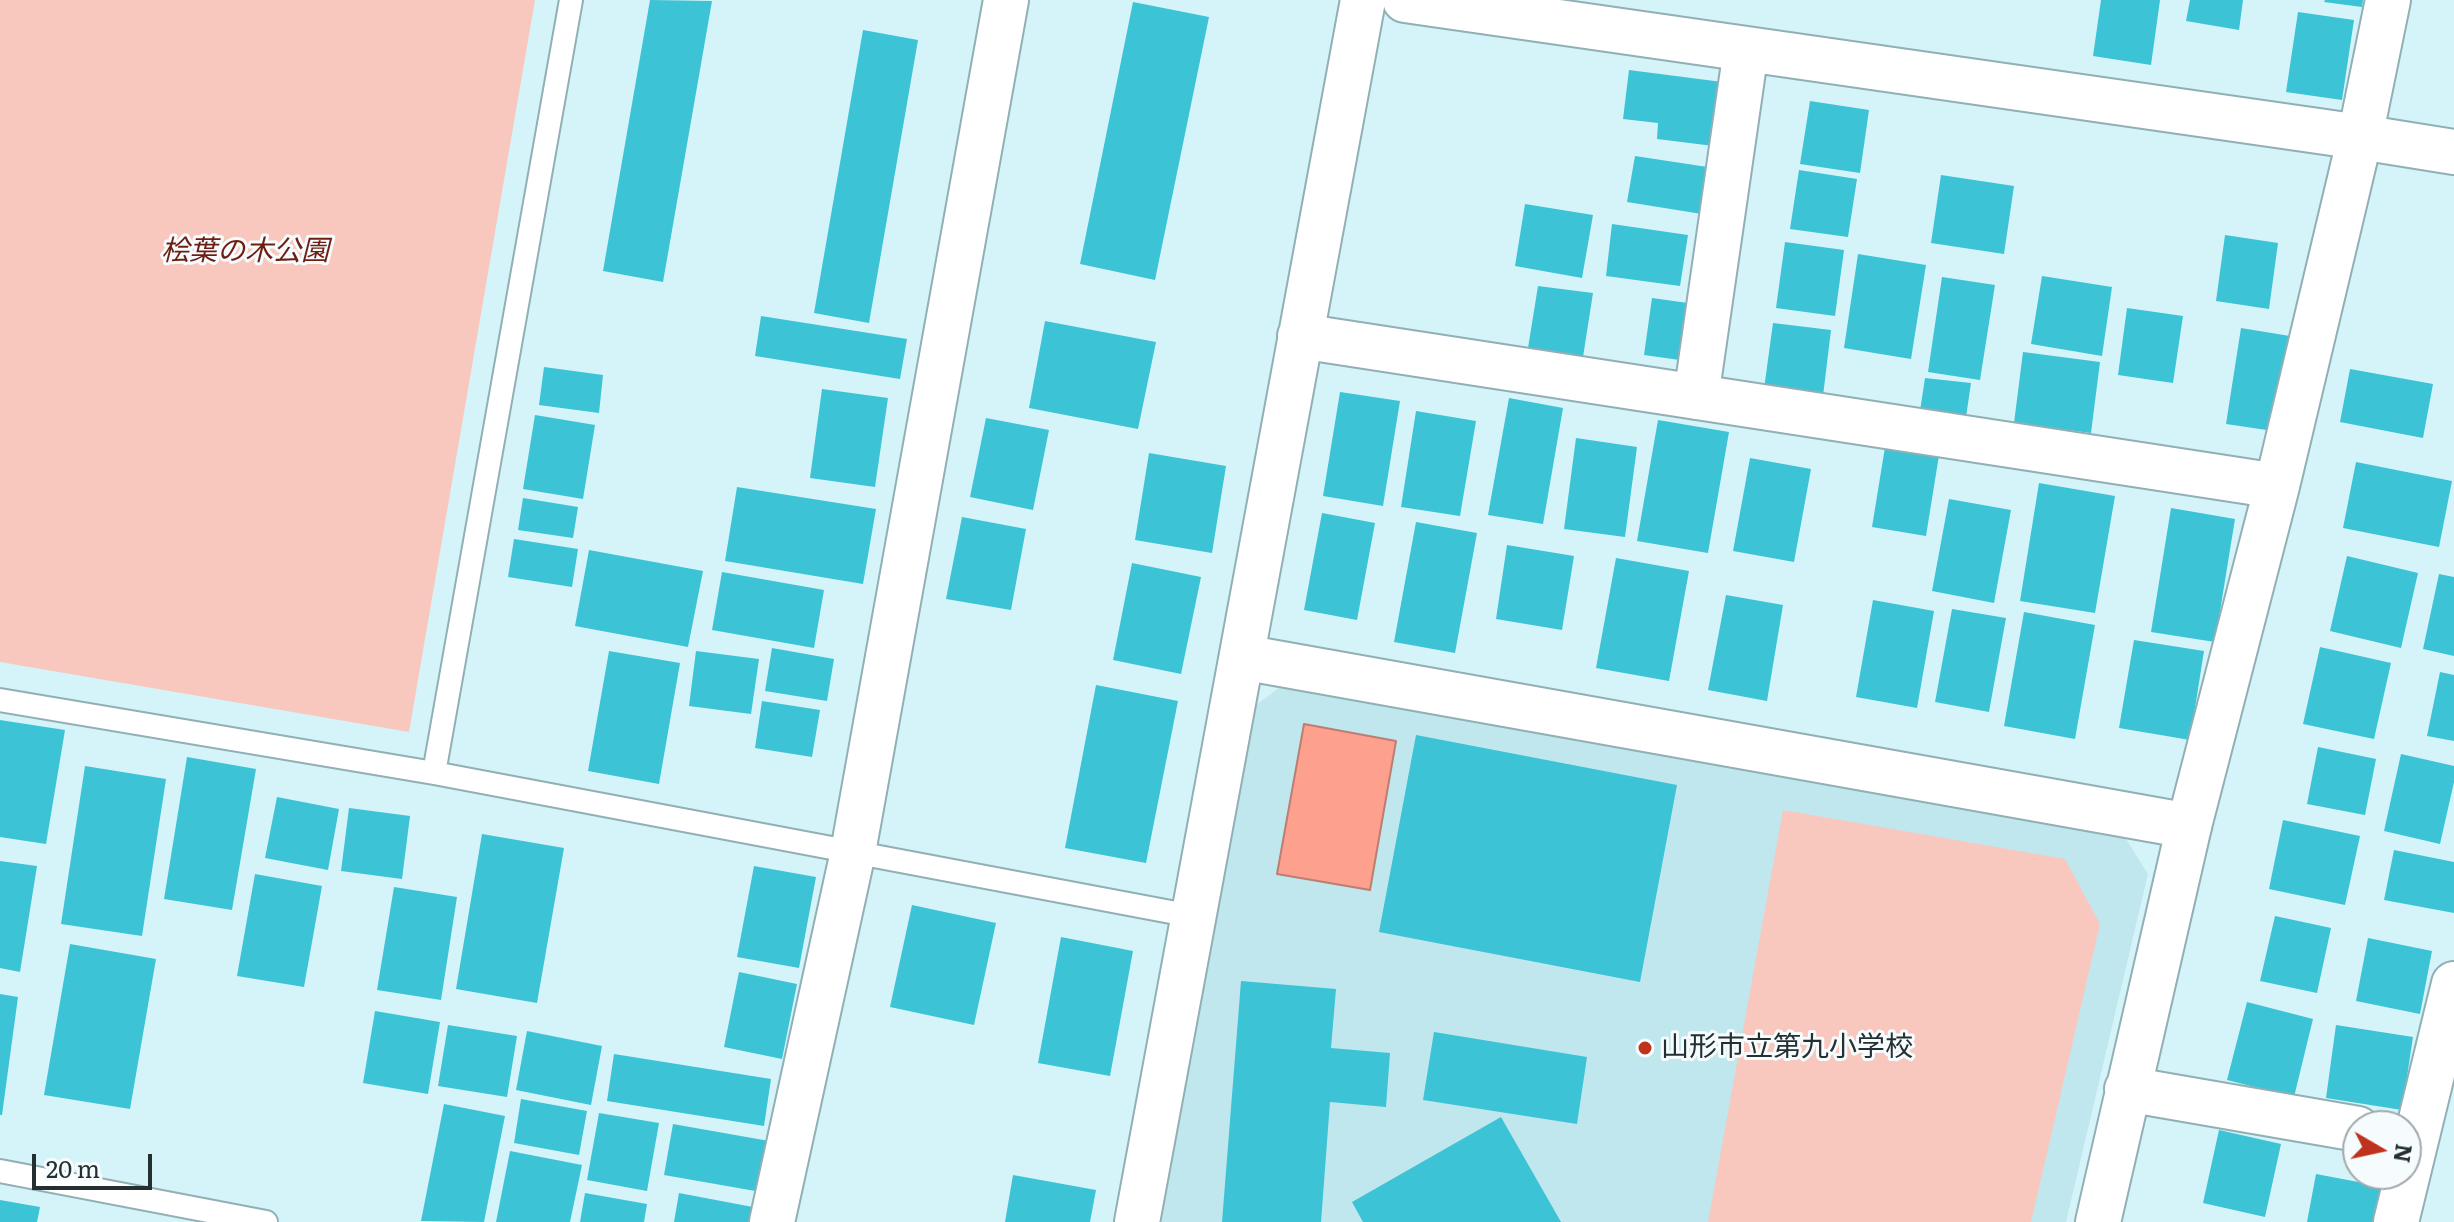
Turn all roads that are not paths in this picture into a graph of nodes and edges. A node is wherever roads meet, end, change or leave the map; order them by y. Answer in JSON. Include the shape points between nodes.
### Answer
{"nodes":[{"id":1,"x":571,"y":0,"type":"edge"},
{"id":2,"x":1006,"y":0,"type":"edge"},
{"id":3,"x":1363,"y":0,"type":"edge"},
{"id":4,"x":1405,"y":0,"type":"edge"},
{"id":5,"x":2388,"y":0,"type":"edge"},
{"id":6,"x":1746,"y":50,"type":"junction"},
{"id":7,"x":2360,"y":137,"type":"junction"},
{"id":8,"x":2454,"y":152,"type":"edge"},
{"id":9,"x":1300,"y":336,"type":"junction"},
{"id":10,"x":1696,"y":397,"type":"junction"},
{"id":11,"x":2277,"y":486,"type":"junction"},
{"id":12,"x":1242,"y":657,"type":"junction"},
{"id":13,"x":0,"y":700,"type":"edge"},
{"id":14,"x":434,"y":773,"type":"junction"},
{"id":15,"x":2189,"y":826,"type":"junction"},
{"id":16,"x":853,"y":852,"type":"junction"},
{"id":17,"x":1192,"y":916,"type":"junction"},
{"id":18,"x":2454,"y":984,"type":"edge"},
{"id":19,"x":2127,"y":1089,"type":"junction"},
{"id":20,"x":2342,"y":1126,"type":"edge"},
{"id":21,"x":2426,"y":1141,"type":"edge"},
{"id":22,"x":0,"y":1171,"type":"edge"},
{"id":23,"x":266,"y":1222,"type":"edge"},
{"id":24,"x":772,"y":1222,"type":"edge"},
{"id":25,"x":1137,"y":1222,"type":"edge"},
{"id":26,"x":2098,"y":1222,"type":"edge"},
{"id":27,"x":2396,"y":1222,"type":"edge"}],
"edges":[{"from":1,"to":14,"type":"lane"},
{"from":2,"to":16,"type":"street"},
{"from":3,"to":9,"type":"street"},
{"from":4,"to":6,"type":"street"},
{"from":5,"to":7,"type":"street"},
{"from":6,"to":7,"type":"street"},
{"from":6,"to":10,"type":"street"},
{"from":7,"to":8,"type":"street"},
{"from":7,"to":11,"type":"street"},
{"from":9,"to":10,"type":"street"},
{"from":9,"to":12,"type":"street"},
{"from":10,"to":11,"type":"street"},
{"from":11,"to":15,"type":"street"},
{"from":12,"to":15,"type":"street"},
{"from":12,"to":17,"type":"street"},
{"from":13,"to":14,"type":"lane"},
{"from":14,"to":16,"type":"lane"},
{"from":15,"to":19,"type":"street"},
{"from":16,"to":17,"type":"lane"},
{"from":16,"to":24,"type":"street"},
{"from":17,"to":25,"type":"street"},
{"from":18,"to":21,"type":"street"},
{"from":19,"to":20,"type":"street"},
{"from":19,"to":26,"type":"street"},
{"from":21,"to":27,"type":"street"},
{"from":22,"to":23,"type":"lane"}]}
